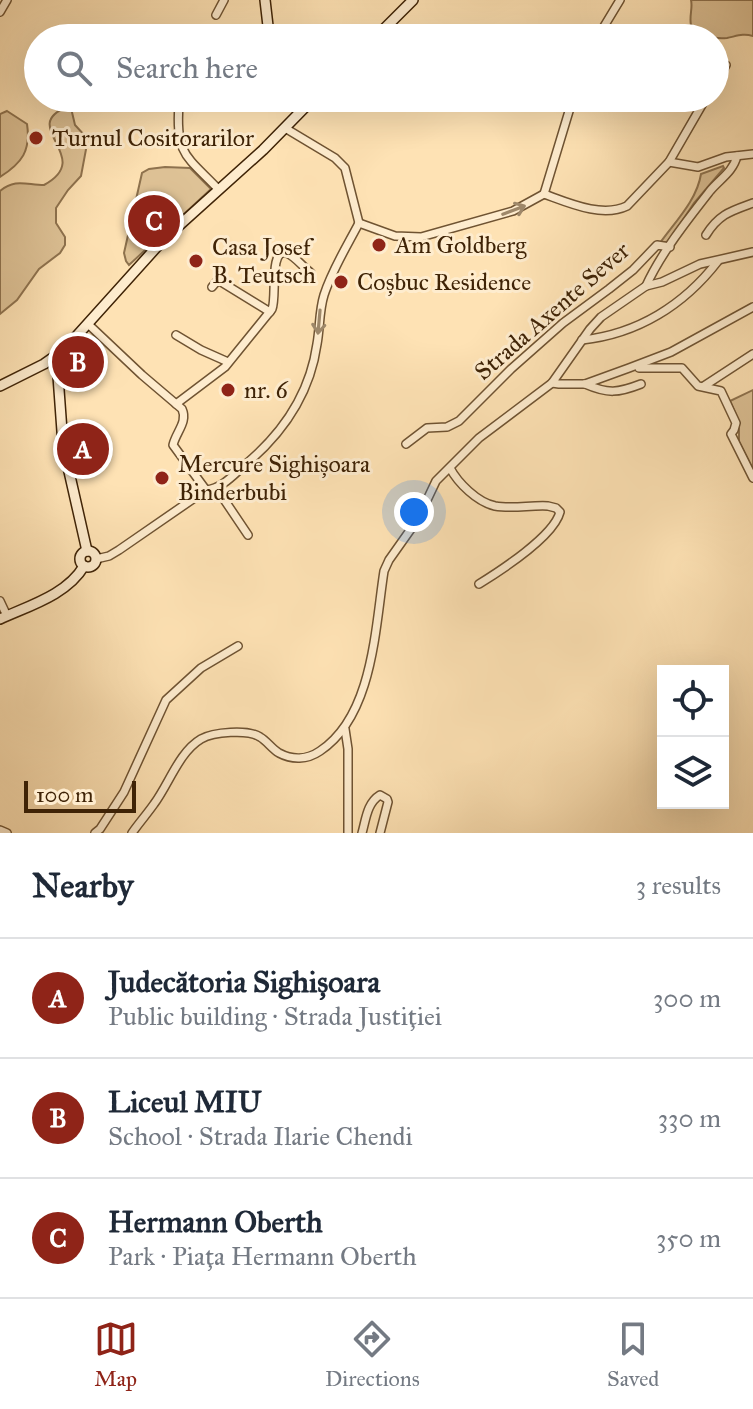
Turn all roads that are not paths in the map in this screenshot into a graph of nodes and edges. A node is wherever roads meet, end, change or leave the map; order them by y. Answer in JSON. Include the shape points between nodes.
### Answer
{"nodes":[{"id":1,"x":7,"y":0,"type":"edge"},
{"id":2,"x":224,"y":0,"type":"edge"},
{"id":3,"x":265,"y":0,"type":"edge"},
{"id":4,"x":413,"y":0,"type":"edge"},
{"id":5,"x":620,"y":0,"type":"edge"},
{"id":6,"x":0,"y":12,"type":"edge"},
{"id":7,"x":216,"y":15,"type":"dead end"},
{"id":8,"x":269,"y":24,"type":"edge"},
{"id":9,"x":389,"y":24,"type":"edge"},
{"id":10,"x":605,"y":24,"type":"edge"},
{"id":11,"x":179,"y":112,"type":"edge"},
{"id":12,"x":300,"y":112,"type":"edge"},
{"id":13,"x":569,"y":112,"type":"edge"},
{"id":14,"x":698,"y":112,"type":"edge"},
{"id":15,"x":285,"y":128,"type":"junction"},
{"id":16,"x":753,"y":154,"type":"edge"},
{"id":17,"x":737,"y":156,"type":"junction"},
{"id":18,"x":669,"y":162,"type":"junction"},
{"id":19,"x":216,"y":187,"type":"junction"},
{"id":20,"x":544,"y":194,"type":"junction"},
{"id":21,"x":753,"y":203,"type":"edge"},
{"id":22,"x":359,"y":223,"type":"junction"},
{"id":23,"x":706,"y":235,"type":"dead end"},
{"id":24,"x":670,"y":247,"type":"junction"},
{"id":25,"x":753,"y":252,"type":"edge"},
{"id":26,"x":718,"y":261,"type":"junction"},
{"id":27,"x":311,"y":273,"type":"dead end"},
{"id":28,"x":646,"y":286,"type":"junction"},
{"id":29,"x":212,"y":287,"type":"dead end"},
{"id":30,"x":753,"y":307,"type":"edge"},
{"id":31,"x":270,"y":312,"type":"junction"},
{"id":32,"x":88,"y":324,"type":"junction"},
{"id":33,"x":176,"y":335,"type":"dead end"},
{"id":34,"x":582,"y":340,"type":"junction"},
{"id":35,"x":753,"y":354,"type":"edge"},
{"id":36,"x":53,"y":359,"type":"junction"},
{"id":37,"x":228,"y":362,"type":"junction"},
{"id":38,"x":629,"y":368,"type":"junction"},
{"id":39,"x":552,"y":383,"type":"junction"},
{"id":40,"x":585,"y":384,"type":"junction"},
{"id":41,"x":641,"y":384,"type":"dead end"},
{"id":42,"x":0,"y":386,"type":"edge"},
{"id":43,"x":702,"y":387,"type":"junction"},
{"id":44,"x":176,"y":404,"type":"junction"},
{"id":45,"x":406,"y":444,"type":"dead end"},
{"id":46,"x":450,"y":468,"type":"junction"},
{"id":47,"x":753,"y":478,"type":"edge"},
{"id":48,"x":217,"y":489,"type":"junction"},
{"id":49,"x":206,"y":490,"type":"junction"},
{"id":50,"x":248,"y":535,"type":"dead end"},
{"id":51,"x":87,"y":551,"type":"junction"},
{"id":52,"x":96,"y":559,"type":"junction"},
{"id":53,"x":84,"y":566,"type":"junction"},
{"id":54,"x":479,"y":584,"type":"dead end"},
{"id":55,"x":0,"y":601,"type":"edge"},
{"id":56,"x":4,"y":618,"type":"edge"},
{"id":57,"x":238,"y":646,"type":"dead end"},
{"id":58,"x":345,"y":729,"type":"junction"},
{"id":59,"x":0,"y":830,"type":"edge"},
{"id":60,"x":7,"y":833,"type":"edge"},
{"id":61,"x":95,"y":833,"type":"edge"},
{"id":62,"x":132,"y":833,"type":"edge"},
{"id":63,"x":348,"y":833,"type":"edge"},
{"id":64,"x":362,"y":833,"type":"edge"},
{"id":65,"x":380,"y":833,"type":"edge"}],
"edges":[{"from":1,"to":6,"type":"street"},
{"from":2,"to":7,"type":"street"},
{"from":3,"to":8,"type":"main road"},
{"from":4,"to":9,"type":"main road"},
{"from":5,"to":10,"type":"street"},
{"from":11,"to":19,"type":"street","via":[[183,152]]},
{"from":12,"to":15,"type":"main road"},
{"from":13,"to":20,"type":"street"},
{"from":14,"to":18,"type":"street"},
{"from":15,"to":19,"type":"main road"},
{"from":15,"to":22,"type":"street","via":[[345,168]]},
{"from":16,"to":17,"type":"street"},
{"from":17,"to":18,"type":"street","via":[[698,167]]},
{"from":17,"to":24,"type":"street","name":"Strada Axente Sever"},
{"from":18,"to":20,"type":"street","via":[[620,210],[593,209]]},
{"from":19,"to":32,"type":"main road"},
{"from":22,"to":20,"type":"street","one_way":true,"via":[[413,238],[513,211]]},
{"from":21,"to":23,"type":"street","via":[[718,218]]},
{"from":22,"to":48,"type":"street","one_way":true,"via":[[325,292],[314,361],[297,405],[269,444]]},
{"from":24,"to":28,"type":"street"},
{"from":24,"to":45,"type":"street","name":"Strada Axente Sever","via":[[657,245],[511,369],[459,421],[427,428]]},
{"from":25,"to":26,"type":"street"},
{"from":26,"to":28,"type":"street"},
{"from":26,"to":34,"type":"street","via":[[662,314],[623,332]]},
{"from":27,"to":31,"type":"street","via":[[287,253],[278,254]]},
{"from":28,"to":34,"type":"street","via":[[601,317]]},
{"from":29,"to":31,"type":"street","via":[[218,280]]},
{"from":30,"to":38,"type":"street","via":[[671,352]]},
{"from":31,"to":37,"type":"street"},
{"from":32,"to":36,"type":"main road"},
{"from":32,"to":44,"type":"street"},
{"from":33,"to":37,"type":"street"},
{"from":34,"to":39,"type":"street"},
{"from":35,"to":43,"type":"street"},
{"from":36,"to":42,"type":"main road"},
{"from":36,"to":51,"type":"main road","via":[[61,435]]},
{"from":37,"to":44,"type":"street"},
{"from":38,"to":40,"type":"street"},
{"from":38,"to":43,"type":"street","via":[[682,368]]},
{"from":39,"to":40,"type":"street"},
{"from":39,"to":46,"type":"street","via":[[479,438]]},
{"from":40,"to":41,"type":"street","via":[[616,392]]},
{"from":43,"to":47,"type":"street","via":[[724,395],[736,423],[731,434]]},
{"from":44,"to":49,"type":"street","via":[[185,417],[173,445]]},
{"from":46,"to":54,"type":"street","via":[[460,483],[487,503],[548,506],[560,512],[521,556]]},
{"from":46,"to":58,"type":"street","via":[[436,481],[384,571],[369,664]]},
{"from":48,"to":49,"type":"street"},
{"from":48,"to":50,"type":"street"},
{"from":49,"to":52,"type":"street","via":[[109,556]]},
{"from":51,"to":52,"type":"main road"},
{"from":51,"to":53,"type":"main road","via":[[80,557]]},
{"from":52,"to":53,"type":"main road","via":[[92,566]]},
{"from":53,"to":56,"type":"main road","via":[[63,588]]},
{"from":55,"to":56,"type":"street"},
{"from":57,"to":61,"type":"street","via":[[201,668],[166,700],[124,792]]},
{"from":58,"to":62,"type":"street","via":[[317,754],[303,758],[281,754],[256,734],[213,734],[200,740]]},
{"from":58,"to":63,"type":"street"},
{"from":59,"to":60,"type":"street"},
{"from":64,"to":65,"type":"street","via":[[368,809],[380,795],[388,802]]}]}
